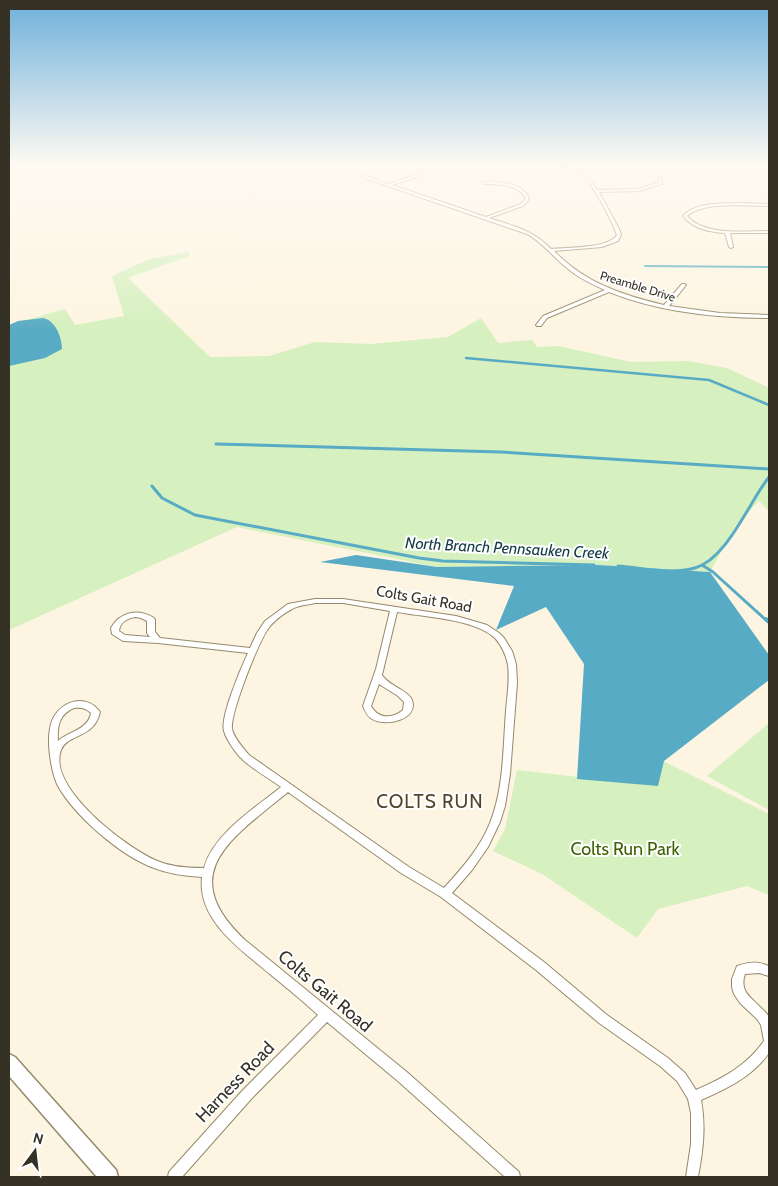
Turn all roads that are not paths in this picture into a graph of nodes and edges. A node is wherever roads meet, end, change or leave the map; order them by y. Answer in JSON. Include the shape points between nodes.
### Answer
{"nodes":[{"id":1,"x":490,"y":219,"type":"edge"},
{"id":2,"x":611,"y":219,"type":"edge"},
{"id":3,"x":686,"y":219,"type":"edge"},
{"id":4,"x":727,"y":232,"type":"junction"},
{"id":5,"x":769,"y":232,"type":"edge"},
{"id":6,"x":731,"y":247,"type":"dead end"},
{"id":7,"x":550,"y":250,"type":"junction"},
{"id":8,"x":684,"y":285,"type":"dead end"},
{"id":9,"x":609,"y":290,"type":"junction"},
{"id":10,"x":666,"y":306,"type":"junction"},
{"id":11,"x":769,"y":317,"type":"edge"},
{"id":12,"x":539,"y":325,"type":"dead end"},
{"id":13,"x":394,"y":609,"type":"junction"},
{"id":14,"x":158,"y":640,"type":"junction"},
{"id":15,"x":252,"y":651,"type":"junction"},
{"id":16,"x":378,"y":676,"type":"junction"},
{"id":17,"x":54,"y":755,"type":"junction"},
{"id":18,"x":287,"y":787,"type":"junction"},
{"id":19,"x":208,"y":873,"type":"junction"},
{"id":20,"x":445,"y":894,"type":"junction"},
{"id":21,"x":769,"y":971,"type":"edge"},
{"id":22,"x":326,"y":1015,"type":"junction"},
{"id":23,"x":769,"y":1038,"type":"edge"},
{"id":24,"x":769,"y":1044,"type":"edge"},
{"id":25,"x":9,"y":1063,"type":"edge"},
{"id":26,"x":694,"y":1097,"type":"junction"},
{"id":27,"x":109,"y":1177,"type":"edge"},
{"id":28,"x":174,"y":1177,"type":"edge"},
{"id":29,"x":514,"y":1177,"type":"edge"},
{"id":30,"x":692,"y":1177,"type":"edge"}],
"edges":[{"from":1,"to":7,"type":"street","name":"Preamble Drive","via":[[530,233]]},
{"from":2,"to":7,"type":"street","via":[[618,238],[612,242],[602,246]]},
{"from":3,"to":4,"type":"street","via":[[705,229]]},
{"from":4,"to":5,"type":"street"},
{"from":4,"to":6,"type":"street"},
{"from":7,"to":9,"type":"street","name":"Preamble Drive","via":[[571,270]]},
{"from":8,"to":10,"type":"street"},
{"from":9,"to":10,"type":"street","name":"Preamble Drive"},
{"from":9,"to":12,"type":"street","via":[[545,317]]},
{"from":10,"to":11,"type":"street","name":"Preamble Drive"},
{"from":13,"to":15,"type":"street","name":"Colts Gait Road","via":[[342,601],[303,602],[268,623]]},
{"from":13,"to":16,"type":"street"},
{"from":13,"to":20,"type":"street","name":"Colts Gait Road","via":[[469,622],[491,630],[504,644],[513,668],[504,778],[495,822],[475,859]]},
{"from":14,"to":14,"type":"street","via":[[123,638],[115,628],[125,617],[144,616],[151,620],[151,633]]},
{"from":14,"to":15,"type":"street"},
{"from":15,"to":18,"type":"street","name":"Colts Gait Road","via":[[229,716],[228,730],[246,757]]},
{"from":16,"to":16,"type":"street","via":[[368,700],[368,710],[384,720],[397,718],[407,710],[408,700],[400,692],[385,686]]},
{"from":17,"to":17,"type":"street","via":[[64,740],[86,730],[94,722],[96,712],[93,708],[74,705],[59,714],[54,724]]},
{"from":17,"to":19,"type":"street","via":[[58,776],[70,798],[114,840],[153,864],[173,870]]},
{"from":18,"to":19,"type":"street","name":"Colts Gait Road","via":[[225,840]]},
{"from":18,"to":20,"type":"street","name":"Colts Gait Road","via":[[405,870]]},
{"from":19,"to":22,"type":"street","name":"Colts Gait Road","via":[[208,896],[224,925]]},
{"from":20,"to":26,"type":"street","name":"Colts Gait Road","via":[[669,1067],[681,1077]]},
{"from":21,"to":23,"type":"street","via":[[756,966],[741,970],[737,985],[739,994],[765,1021]]},
{"from":22,"to":28,"type":"street","name":"Harness Road","via":[[204,1141]]},
{"from":22,"to":29,"type":"street","name":"Colts Gait Road","via":[[419,1090]]},
{"from":24,"to":26,"type":"street","via":[[743,1074]]},
{"from":25,"to":27,"type":"street"},
{"from":26,"to":30,"type":"street","name":"Colts Gait Road","via":[[698,1127]]}]}
